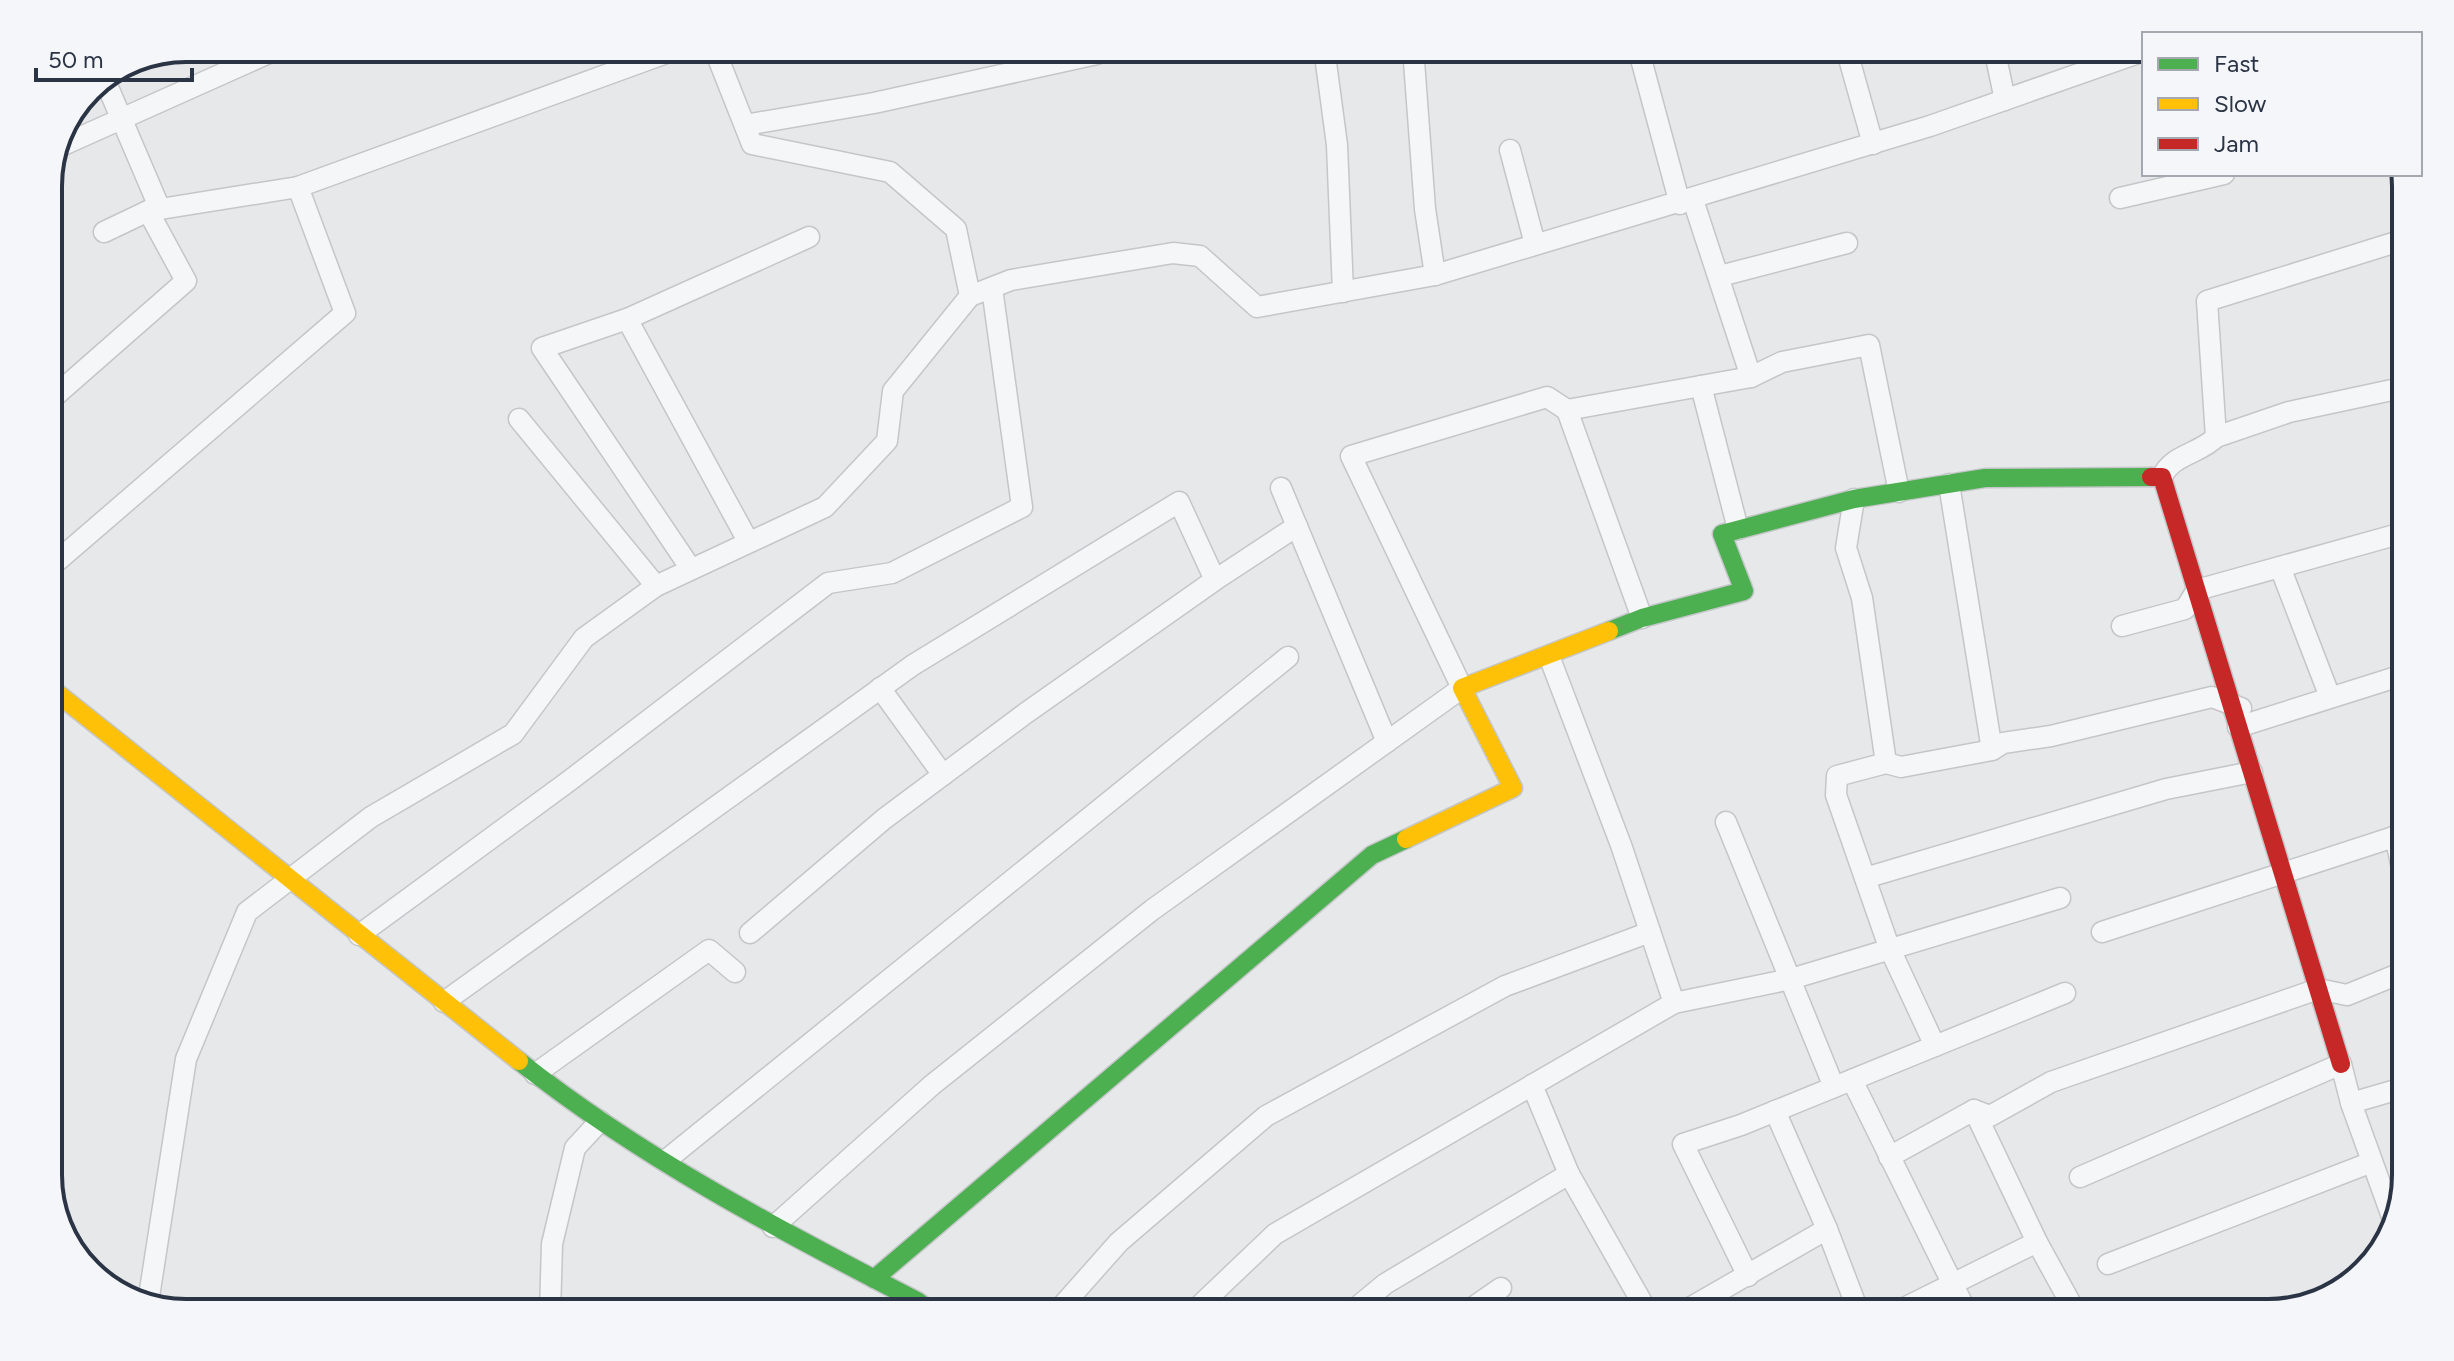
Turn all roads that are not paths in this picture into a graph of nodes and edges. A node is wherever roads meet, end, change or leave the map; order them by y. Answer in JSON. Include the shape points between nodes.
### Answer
{"nodes":[{"id":1,"x":249,"y":62,"type":"edge"},
{"id":2,"x":642,"y":62,"type":"edge"},
{"id":3,"x":720,"y":62,"type":"edge"},
{"id":4,"x":1060,"y":62,"type":"edge"},
{"id":5,"x":1326,"y":62,"type":"edge"},
{"id":6,"x":1414,"y":62,"type":"edge"},
{"id":7,"x":1642,"y":62,"type":"edge"},
{"id":8,"x":1850,"y":62,"type":"edge"},
{"id":9,"x":1997,"y":62,"type":"edge"},
{"id":10,"x":2113,"y":62,"type":"edge"},
{"id":11,"x":109,"y":89,"type":"edge"},
{"id":12,"x":2005,"y":100,"type":"junction"},
{"id":13,"x":122,"y":119,"type":"junction"},
{"id":14,"x":745,"y":125,"type":"junction"},
{"id":15,"x":71,"y":142,"type":"edge"},
{"id":16,"x":1873,"y":144,"type":"junction"},
{"id":17,"x":1510,"y":150,"type":"dead end"},
{"id":18,"x":2215,"y":176,"type":"edge"},
{"id":19,"x":298,"y":187,"type":"junction"},
{"id":20,"x":2120,"y":198,"type":"dead end"},
{"id":21,"x":1686,"y":202,"type":"junction"},
{"id":22,"x":154,"y":210,"type":"junction"},
{"id":23,"x":104,"y":232,"type":"dead end"},
{"id":24,"x":809,"y":237,"type":"dead end"},
{"id":25,"x":1847,"y":243,"type":"dead end"},
{"id":26,"x":2392,"y":243,"type":"edge"},
{"id":27,"x":1535,"y":244,"type":"junction"},
{"id":28,"x":1435,"y":275,"type":"junction"},
{"id":29,"x":1720,"y":276,"type":"junction"},
{"id":30,"x":992,"y":288,"type":"junction"},
{"id":31,"x":1343,"y":292,"type":"junction"},
{"id":32,"x":970,"y":296,"type":"junction"},
{"id":33,"x":627,"y":319,"type":"junction"},
{"id":34,"x":1751,"y":377,"type":"junction"},
{"id":35,"x":1701,"y":386,"type":"junction"},
{"id":36,"x":62,"y":390,"type":"edge"},
{"id":37,"x":2392,"y":390,"type":"edge"},
{"id":38,"x":1567,"y":410,"type":"junction"},
{"id":39,"x":519,"y":419,"type":"dead end"},
{"id":40,"x":2216,"y":437,"type":"junction"},
{"id":41,"x":2162,"y":477,"type":"junction"},
{"id":42,"x":1949,"y":484,"type":"junction"},
{"id":43,"x":1281,"y":488,"type":"dead end"},
{"id":44,"x":1899,"y":492,"type":"junction"},
{"id":45,"x":1854,"y":499,"type":"junction"},
{"id":46,"x":1297,"y":526,"type":"junction"},
{"id":47,"x":1738,"y":529,"type":"junction"},
{"id":48,"x":2392,"y":536,"type":"edge"},
{"id":49,"x":748,"y":541,"type":"junction"},
{"id":50,"x":62,"y":557,"type":"edge"},
{"id":51,"x":2280,"y":567,"type":"junction"},
{"id":52,"x":691,"y":569,"type":"junction"},
{"id":53,"x":1215,"y":580,"type":"junction"},
{"id":54,"x":656,"y":586,"type":"junction"},
{"id":55,"x":2197,"y":590,"type":"junction"},
{"id":56,"x":1642,"y":618,"type":"junction"},
{"id":57,"x":2122,"y":626,"type":"dead end"},
{"id":58,"x":1549,"y":656,"type":"junction"},
{"id":59,"x":1288,"y":657,"type":"dead end"},
{"id":60,"x":2392,"y":678,"type":"edge"},
{"id":61,"x":880,"y":688,"type":"junction"},
{"id":62,"x":1462,"y":688,"type":"junction"},
{"id":63,"x":62,"y":697,"type":"edge"},
{"id":64,"x":2330,"y":697,"type":"junction"},
{"id":65,"x":2237,"y":714,"type":"junction"},
{"id":66,"x":1387,"y":742,"type":"junction"},
{"id":67,"x":1992,"y":750,"type":"junction"},
{"id":68,"x":1886,"y":763,"type":"junction"},
{"id":69,"x":2252,"y":772,"type":"junction"},
{"id":70,"x":943,"y":775,"type":"junction"},
{"id":71,"x":1726,"y":822,"type":"dead end"},
{"id":72,"x":2392,"y":837,"type":"edge"},
{"id":73,"x":2282,"y":871,"type":"junction"},
{"id":74,"x":288,"y":878,"type":"junction"},
{"id":75,"x":1865,"y":878,"type":"junction"},
{"id":76,"x":2060,"y":898,"type":"dead end"},
{"id":77,"x":1650,"y":932,"type":"junction"},
{"id":78,"x":2102,"y":932,"type":"dead end"},
{"id":79,"x":750,"y":933,"type":"dead end"},
{"id":80,"x":359,"y":935,"type":"junction"},
{"id":81,"x":1889,"y":947,"type":"junction"},
{"id":82,"x":735,"y":972,"type":"dead end"},
{"id":83,"x":2392,"y":977,"type":"edge"},
{"id":84,"x":1791,"y":979,"type":"junction"},
{"id":85,"x":2318,"y":989,"type":"junction"},
{"id":86,"x":2065,"y":993,"type":"dead end"},
{"id":87,"x":444,"y":1002,"type":"junction"},
{"id":88,"x":1674,"y":1003,"type":"junction"},
{"id":89,"x":1935,"y":1046,"type":"junction"},
{"id":90,"x":2341,"y":1064,"type":"junction"},
{"id":91,"x":535,"y":1074,"type":"junction"},
{"id":92,"x":1843,"y":1084,"type":"junction"},
{"id":93,"x":1532,"y":1085,"type":"junction"},
{"id":94,"x":2392,"y":1091,"type":"edge"},
{"id":95,"x":2351,"y":1103,"type":"junction"},
{"id":96,"x":1974,"y":1110,"type":"junction"},
{"id":97,"x":1775,"y":1111,"type":"junction"},
{"id":98,"x":600,"y":1121,"type":"junction"},
{"id":99,"x":1889,"y":1157,"type":"junction"},
{"id":100,"x":665,"y":1161,"type":"junction"},
{"id":101,"x":2372,"y":1162,"type":"junction"},
{"id":102,"x":1569,"y":1174,"type":"junction"},
{"id":103,"x":2080,"y":1177,"type":"dead end"},
{"id":104,"x":2390,"y":1194,"type":"edge"},
{"id":105,"x":773,"y":1227,"type":"junction"},
{"id":106,"x":1827,"y":1229,"type":"junction"},
{"id":107,"x":2037,"y":1242,"type":"junction"},
{"id":108,"x":2108,"y":1264,"type":"dead end"},
{"id":109,"x":1748,"y":1276,"type":"junction"},
{"id":110,"x":874,"y":1279,"type":"junction"},
{"id":111,"x":1950,"y":1286,"type":"junction"},
{"id":112,"x":1501,"y":1288,"type":"dead end"},
{"id":113,"x":149,"y":1294,"type":"edge"},
{"id":114,"x":550,"y":1299,"type":"edge"},
{"id":115,"x":909,"y":1299,"type":"edge"},
{"id":116,"x":1068,"y":1299,"type":"edge"},
{"id":117,"x":1207,"y":1299,"type":"edge"},
{"id":118,"x":1367,"y":1299,"type":"edge"},
{"id":119,"x":1485,"y":1299,"type":"edge"},
{"id":120,"x":1640,"y":1299,"type":"edge"},
{"id":121,"x":1706,"y":1299,"type":"edge"},
{"id":122,"x":1854,"y":1299,"type":"edge"},
{"id":123,"x":1923,"y":1299,"type":"edge"},
{"id":124,"x":1958,"y":1299,"type":"edge"},
{"id":125,"x":2068,"y":1299,"type":"edge"}],
"edges":[{"from":1,"to":13,"type":"street"},
{"from":2,"to":19,"type":"street"},
{"from":3,"to":14,"type":"street"},
{"from":4,"to":14,"type":"street"},
{"from":5,"to":31,"type":"street","via":[[1337,145]]},
{"from":6,"to":28,"type":"street"},
{"from":7,"to":21,"type":"street"},
{"from":8,"to":16,"type":"street"},
{"from":9,"to":12,"type":"street"},
{"from":10,"to":12,"type":"street"},
{"from":11,"to":13,"type":"street"},
{"from":12,"to":16,"type":"street"},
{"from":13,"to":15,"type":"street"},
{"from":13,"to":22,"type":"street"},
{"from":14,"to":32,"type":"street","via":[[752,144],[890,172],[956,229]]},
{"from":16,"to":21,"type":"street"},
{"from":17,"to":27,"type":"street"},
{"from":18,"to":20,"type":"street"},
{"from":19,"to":22,"type":"street"},
{"from":19,"to":50,"type":"street","via":[[345,313]]},
{"from":21,"to":27,"type":"street"},
{"from":21,"to":29,"type":"street"},
{"from":22,"to":23,"type":"street"},
{"from":22,"to":36,"type":"street","via":[[186,281]]},
{"from":24,"to":33,"type":"street"},
{"from":25,"to":29,"type":"street"},
{"from":26,"to":40,"type":"street","via":[[2207,301]]},
{"from":27,"to":28,"type":"street"},
{"from":28,"to":31,"type":"street"},
{"from":29,"to":34,"type":"street"},
{"from":30,"to":31,"type":"street","via":[[1011,280],[1173,253],[1200,256],[1257,307]]},
{"from":30,"to":32,"type":"street"},
{"from":30,"to":80,"type":"street","via":[[1022,507],[892,573],[828,583]]},
{"from":32,"to":49,"type":"street","via":[[893,391],[887,441],[825,507]]},
{"from":33,"to":49,"type":"street"},
{"from":33,"to":52,"type":"street","via":[[542,348]]},
{"from":34,"to":35,"type":"street"},
{"from":34,"to":44,"type":"street","via":[[1782,362],[1869,345]]},
{"from":35,"to":38,"type":"street"},
{"from":35,"to":47,"type":"street"},
{"from":37,"to":40,"type":"street","via":[[2289,412]]},
{"from":38,"to":56,"type":"street"},
{"from":38,"to":62,"type":"street","via":[[1547,397],[1351,456]]},
{"from":39,"to":54,"type":"street"},
{"from":40,"to":41,"type":"street","via":[[2204,450],[2173,462]]},
{"from":41,"to":42,"type":"street","via":[[1985,478]]},
{"from":41,"to":55,"type":"street"},
{"from":42,"to":44,"type":"street"},
{"from":42,"to":67,"type":"street"},
{"from":43,"to":46,"type":"street"},
{"from":44,"to":45,"type":"street"},
{"from":45,"to":47,"type":"street"},
{"from":45,"to":68,"type":"street","via":[[1846,548],[1862,598]]},
{"from":46,"to":53,"type":"street"},
{"from":46,"to":66,"type":"street"},
{"from":47,"to":56,"type":"street","via":[[1722,534],[1744,591]]},
{"from":48,"to":51,"type":"street"},
{"from":49,"to":52,"type":"street"},
{"from":51,"to":55,"type":"street"},
{"from":51,"to":64,"type":"street"},
{"from":52,"to":54,"type":"street"},
{"from":53,"to":61,"type":"street","via":[[1179,502]]},
{"from":53,"to":70,"type":"street"},
{"from":54,"to":74,"type":"street","via":[[584,638],[513,734],[371,817]]},
{"from":55,"to":57,"type":"street","via":[[2185,609]]},
{"from":55,"to":65,"type":"street"},
{"from":56,"to":58,"type":"street"},
{"from":58,"to":62,"type":"street"},
{"from":58,"to":77,"type":"street"},
{"from":59,"to":100,"type":"street"},
{"from":60,"to":64,"type":"street"},
{"from":61,"to":70,"type":"street"},
{"from":61,"to":87,"type":"street"},
{"from":62,"to":66,"type":"street"},
{"from":62,"to":110,"type":"street","via":[[1513,788],[1372,855]]},
{"from":63,"to":74,"type":"street"},
{"from":64,"to":65,"type":"street"},
{"from":65,"to":67,"type":"street","via":[[2212,697],[2003,743]]},
{"from":65,"to":69,"type":"street"},
{"from":66,"to":105,"type":"street","via":[[1152,910],[932,1085]]},
{"from":67,"to":68,"type":"street","via":[[1901,767]]},
{"from":68,"to":75,"type":"street","via":[[1837,776],[1836,795]]},
{"from":69,"to":73,"type":"street"},
{"from":69,"to":75,"type":"street","via":[[2166,789]]},
{"from":70,"to":79,"type":"street"},
{"from":71,"to":84,"type":"street"},
{"from":72,"to":73,"type":"street"},
{"from":73,"to":78,"type":"street"},
{"from":73,"to":85,"type":"street"},
{"from":74,"to":80,"type":"street"},
{"from":74,"to":113,"type":"street","via":[[247,912],[186,1059]]},
{"from":75,"to":81,"type":"street"},
{"from":76,"to":81,"type":"street"},
{"from":77,"to":88,"type":"street"},
{"from":77,"to":116,"type":"street","via":[[1505,986],[1266,1116],[1119,1242]]},
{"from":80,"to":87,"type":"street"},
{"from":81,"to":84,"type":"street"},
{"from":81,"to":89,"type":"street"},
{"from":82,"to":91,"type":"street","via":[[709,950]]},
{"from":83,"to":85,"type":"street","via":[[2347,995]]},
{"from":84,"to":88,"type":"street"},
{"from":84,"to":92,"type":"street"},
{"from":85,"to":90,"type":"street"},
{"from":85,"to":96,"type":"street","via":[[2051,1082],[1990,1116]]},
{"from":86,"to":89,"type":"street"},
{"from":87,"to":91,"type":"street"},
{"from":88,"to":93,"type":"street"},
{"from":89,"to":92,"type":"street"},
{"from":90,"to":95,"type":"street"},
{"from":90,"to":103,"type":"street"},
{"from":91,"to":98,"type":"street"},
{"from":92,"to":97,"type":"street"},
{"from":92,"to":99,"type":"street"},
{"from":93,"to":102,"type":"street"},
{"from":93,"to":117,"type":"street","via":[[1275,1234]]},
{"from":94,"to":95,"type":"street"},
{"from":95,"to":101,"type":"street"},
{"from":96,"to":99,"type":"street"},
{"from":96,"to":107,"type":"street"},
{"from":97,"to":106,"type":"street"},
{"from":97,"to":109,"type":"street","via":[[1683,1144]]},
{"from":98,"to":100,"type":"street"},
{"from":98,"to":114,"type":"street","via":[[575,1148],[552,1244]]},
{"from":99,"to":111,"type":"street"},
{"from":100,"to":105,"type":"street"},
{"from":101,"to":104,"type":"street"},
{"from":101,"to":108,"type":"street"},
{"from":102,"to":118,"type":"street"},
{"from":102,"to":120,"type":"street"},
{"from":105,"to":110,"type":"street"},
{"from":106,"to":109,"type":"street"},
{"from":106,"to":122,"type":"street"},
{"from":107,"to":111,"type":"street"},
{"from":107,"to":125,"type":"street"},
{"from":109,"to":121,"type":"street"},
{"from":110,"to":115,"type":"street"},
{"from":111,"to":123,"type":"street"},
{"from":111,"to":124,"type":"street"},
{"from":112,"to":119,"type":"street"}]}
